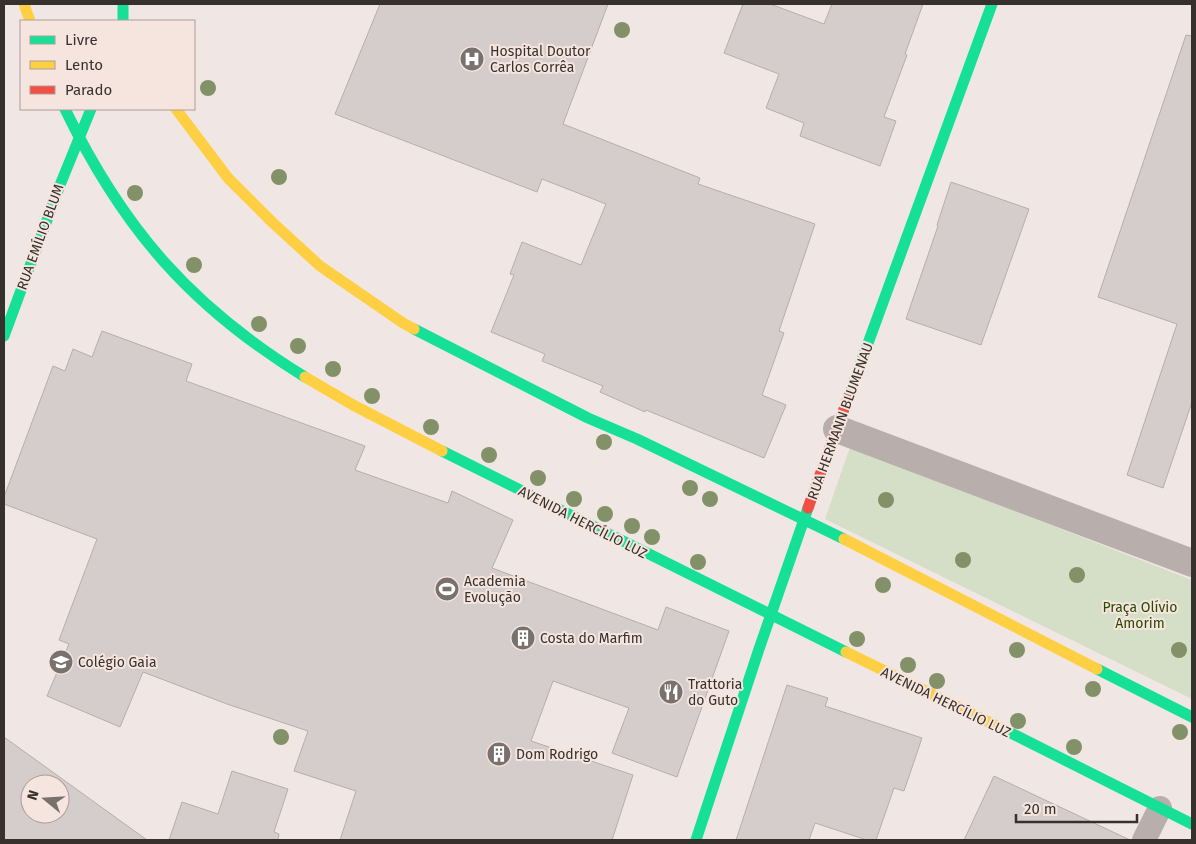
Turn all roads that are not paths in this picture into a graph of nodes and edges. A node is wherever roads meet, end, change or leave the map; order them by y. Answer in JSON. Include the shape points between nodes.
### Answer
{"nodes":[{"id":1,"x":24,"y":4,"type":"edge"},
{"id":2,"x":123,"y":4,"type":"edge"},
{"id":3,"x":992,"y":4,"type":"edge"},
{"id":4,"x":30,"y":20,"type":"edge"},
{"id":5,"x":123,"y":20,"type":"edge"},
{"id":6,"x":65,"y":110,"type":"edge"},
{"id":7,"x":90,"y":110,"type":"edge"},
{"id":8,"x":177,"y":110,"type":"edge"},
{"id":9,"x":78,"y":138,"type":"junction"},
{"id":10,"x":4,"y":336,"type":"edge"},
{"id":11,"x":837,"y":429,"type":"junction"},
{"id":12,"x":804,"y":519,"type":"junction"},
{"id":13,"x":1192,"y":563,"type":"edge"},
{"id":14,"x":770,"y":616,"type":"junction"},
{"id":15,"x":1192,"y":717,"type":"edge"},
{"id":16,"x":1160,"y":808,"type":"junction"},
{"id":17,"x":1192,"y":824,"type":"edge"},
{"id":18,"x":696,"y":840,"type":"edge"},
{"id":19,"x":1144,"y":840,"type":"edge"}],
"edges":[{"from":1,"to":4,"type":"main road"},
{"from":2,"to":5,"type":"main road"},
{"from":3,"to":11,"type":"main road","name":"RUA HERMANN BLUMENAU"},
{"from":6,"to":9,"type":"main road","name":"AVENIDA HERCÍLIO LUZ"},
{"from":7,"to":9,"type":"main road","name":"RUA EMÍLIO BLUM"},
{"from":8,"to":12,"type":"main road","via":[[228,178],[272,222],[320,266],[402,323],[588,418]]},
{"from":9,"to":10,"type":"main road","name":"RUA EMÍLIO BLUM"},
{"from":9,"to":14,"type":"main road","name":"AVENIDA HERCÍLIO LUZ","via":[[128,220],[161,259],[233,328],[309,381],[360,410]]},
{"from":11,"to":12,"type":"main road","name":"RUA HERMANN BLUMENAU"},
{"from":11,"to":13,"type":"street"},
{"from":12,"to":14,"type":"main road","name":"RUA HERMANN BLUMENAU"},
{"from":12,"to":15,"type":"main road"},
{"from":14,"to":16,"type":"main road","name":"AVENIDA HERCÍLIO LUZ"},
{"from":14,"to":18,"type":"main road","name":"RUA HERMANN BLUMENAU"},
{"from":16,"to":17,"type":"main road","name":"AVENIDA HERCÍLIO LUZ"},
{"from":16,"to":19,"type":"lane"}]}
